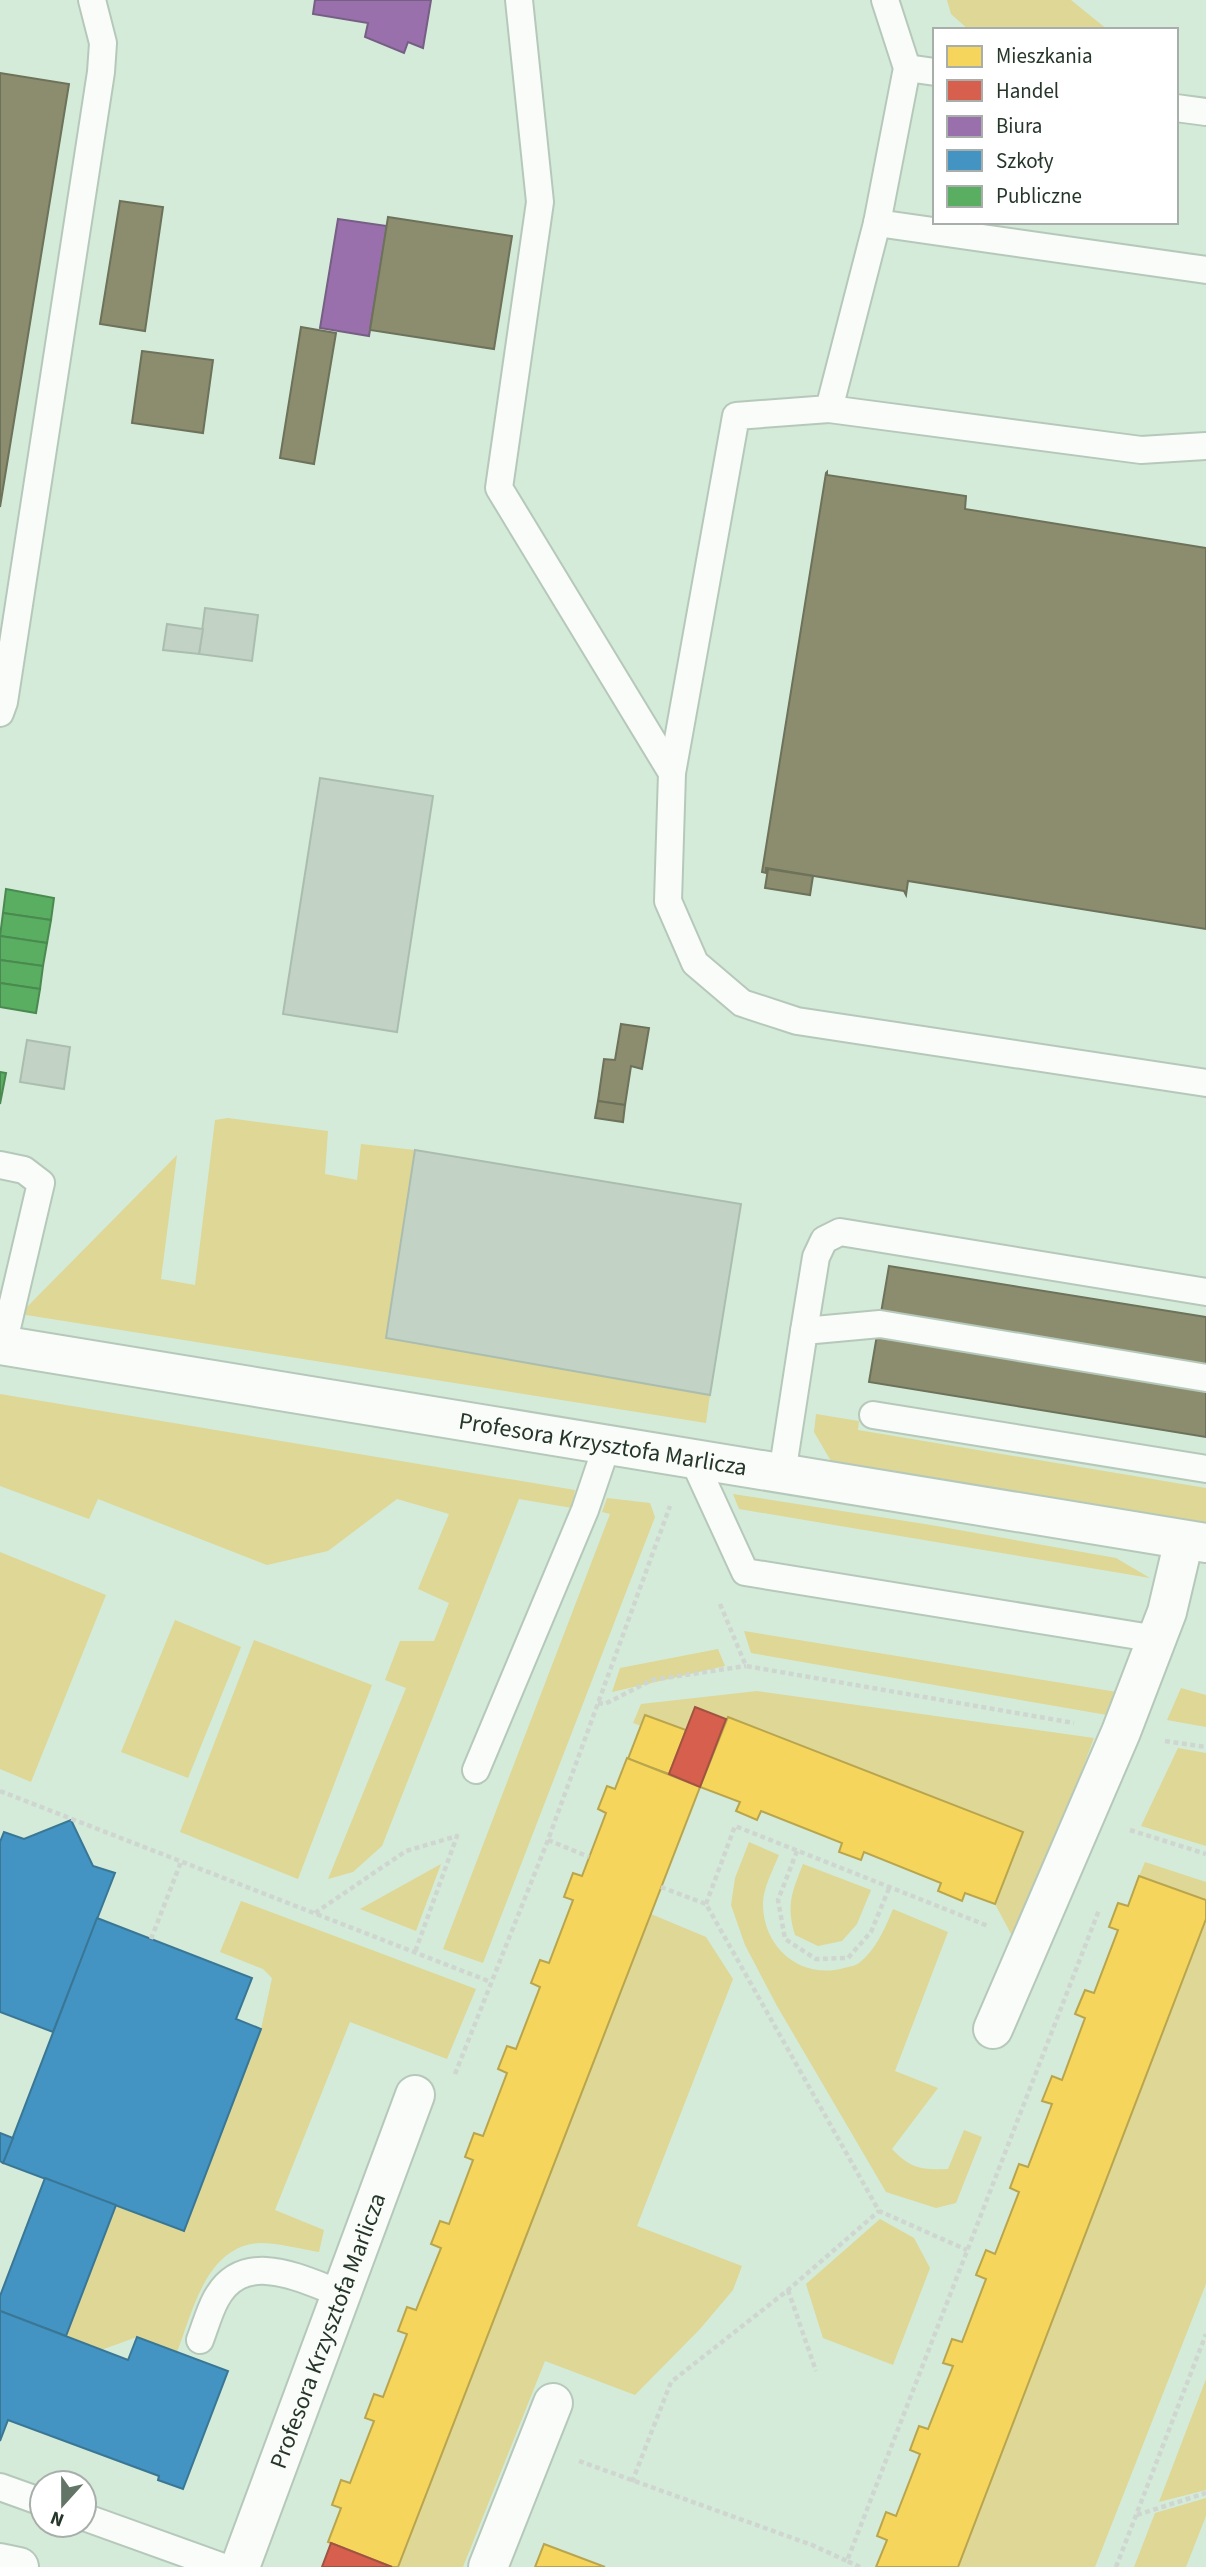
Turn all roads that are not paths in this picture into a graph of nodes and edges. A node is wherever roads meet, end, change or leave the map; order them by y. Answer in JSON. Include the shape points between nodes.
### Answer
{"nodes":[{"id":1,"x":92,"y":0,"type":"edge"},
{"id":2,"x":519,"y":0,"type":"edge"},
{"id":3,"x":885,"y":0,"type":"edge"},
{"id":4,"x":907,"y":68,"type":"junction"},
{"id":5,"x":933,"y":72,"type":"edge"},
{"id":6,"x":1178,"y":108,"type":"edge"},
{"id":7,"x":1206,"y":112,"type":"edge"},
{"id":8,"x":877,"y":223,"type":"junction"},
{"id":9,"x":1206,"y":270,"type":"edge"},
{"id":10,"x":829,"y":409,"type":"junction"},
{"id":11,"x":1206,"y":446,"type":"edge"},
{"id":12,"x":0,"y":713,"type":"edge"},
{"id":13,"x":672,"y":773,"type":"junction"},
{"id":14,"x":1206,"y":1083,"type":"edge"},
{"id":15,"x":0,"y":1165,"type":"edge"},
{"id":16,"x":1206,"y":1292,"type":"edge"},
{"id":17,"x":804,"y":1331,"type":"junction"},
{"id":18,"x":1,"y":1345,"type":"edge"},
{"id":19,"x":1206,"y":1378,"type":"edge"},
{"id":20,"x":873,"y":1415,"type":"dead end"},
{"id":21,"x":607,"y":1445,"type":"junction"},
{"id":22,"x":692,"y":1458,"type":"junction"},
{"id":23,"x":1206,"y":1469,"type":"edge"},
{"id":24,"x":782,"y":1474,"type":"junction"},
{"id":25,"x":1195,"y":1542,"type":"edge"},
{"id":26,"x":1157,"y":1639,"type":"junction"},
{"id":27,"x":477,"y":1770,"type":"dead end"},
{"id":28,"x":993,"y":2029,"type":"dead end"},
{"id":29,"x":415,"y":2095,"type":"dead end"},
{"id":30,"x":342,"y":2294,"type":"junction"},
{"id":31,"x":200,"y":2340,"type":"dead end"},
{"id":32,"x":553,"y":2403,"type":"dead end"},
{"id":33,"x":0,"y":2487,"type":"edge"},
{"id":34,"x":28,"y":2497,"type":"edge"},
{"id":35,"x":98,"y":2522,"type":"edge"},
{"id":36,"x":0,"y":2563,"type":"edge"},
{"id":37,"x":19,"y":2567,"type":"edge"},
{"id":38,"x":223,"y":2567,"type":"edge"},
{"id":39,"x":240,"y":2567,"type":"edge"},
{"id":40,"x":488,"y":2567,"type":"edge"}],
"edges":[{"from":1,"to":12,"type":"lane","via":[[103,43],[101,72]]},
{"from":2,"to":13,"type":"lane","via":[[540,202],[499,488]]},
{"from":3,"to":4,"type":"lane"},
{"from":4,"to":5,"type":"lane"},
{"from":4,"to":8,"type":"lane"},
{"from":6,"to":7,"type":"lane"},
{"from":8,"to":9,"type":"lane"},
{"from":8,"to":10,"type":"lane"},
{"from":10,"to":11,"type":"lane","via":[[1141,450]]},
{"from":10,"to":13,"type":"lane","via":[[736,416]]},
{"from":13,"to":14,"type":"lane","via":[[668,901],[695,963],[742,1003],[797,1021]]},
{"from":15,"to":18,"type":"lane","via":[[24,1170],[41,1183]]},
{"from":16,"to":17,"type":"lane","via":[[840,1232],[824,1240],[816,1258]]},
{"from":17,"to":19,"type":"lane","via":[[880,1324]]},
{"from":17,"to":24,"type":"lane"},
{"from":18,"to":21,"type":"street","name":"Profesora Krzysztofa Marlicza"},
{"from":20,"to":23,"type":"lane"},
{"from":21,"to":22,"type":"street","name":"Profesora Krzysztofa Marlicza"},
{"from":21,"to":27,"type":"lane","via":[[585,1510]]},
{"from":22,"to":24,"type":"street","name":"Profesora Krzysztofa Marlicza"},
{"from":22,"to":26,"type":"lane","via":[[745,1572]]},
{"from":24,"to":25,"type":"street","name":"Profesora Krzysztofa Marlicza"},
{"from":25,"to":26,"type":"street","via":[[1177,1576]]},
{"from":26,"to":28,"type":"street"},
{"from":29,"to":30,"type":"street","name":"Profesora Krzysztofa Marlicza"},
{"from":30,"to":31,"type":"lane","via":[[292,2275],[244,2272],[227,2284],[216,2300]]},
{"from":30,"to":39,"type":"street","name":"Profesora Krzysztofa Marlicza"},
{"from":32,"to":40,"type":"street"},
{"from":33,"to":34,"type":"lane"},
{"from":35,"to":38,"type":"lane"},
{"from":36,"to":37,"type":"street"}]}
